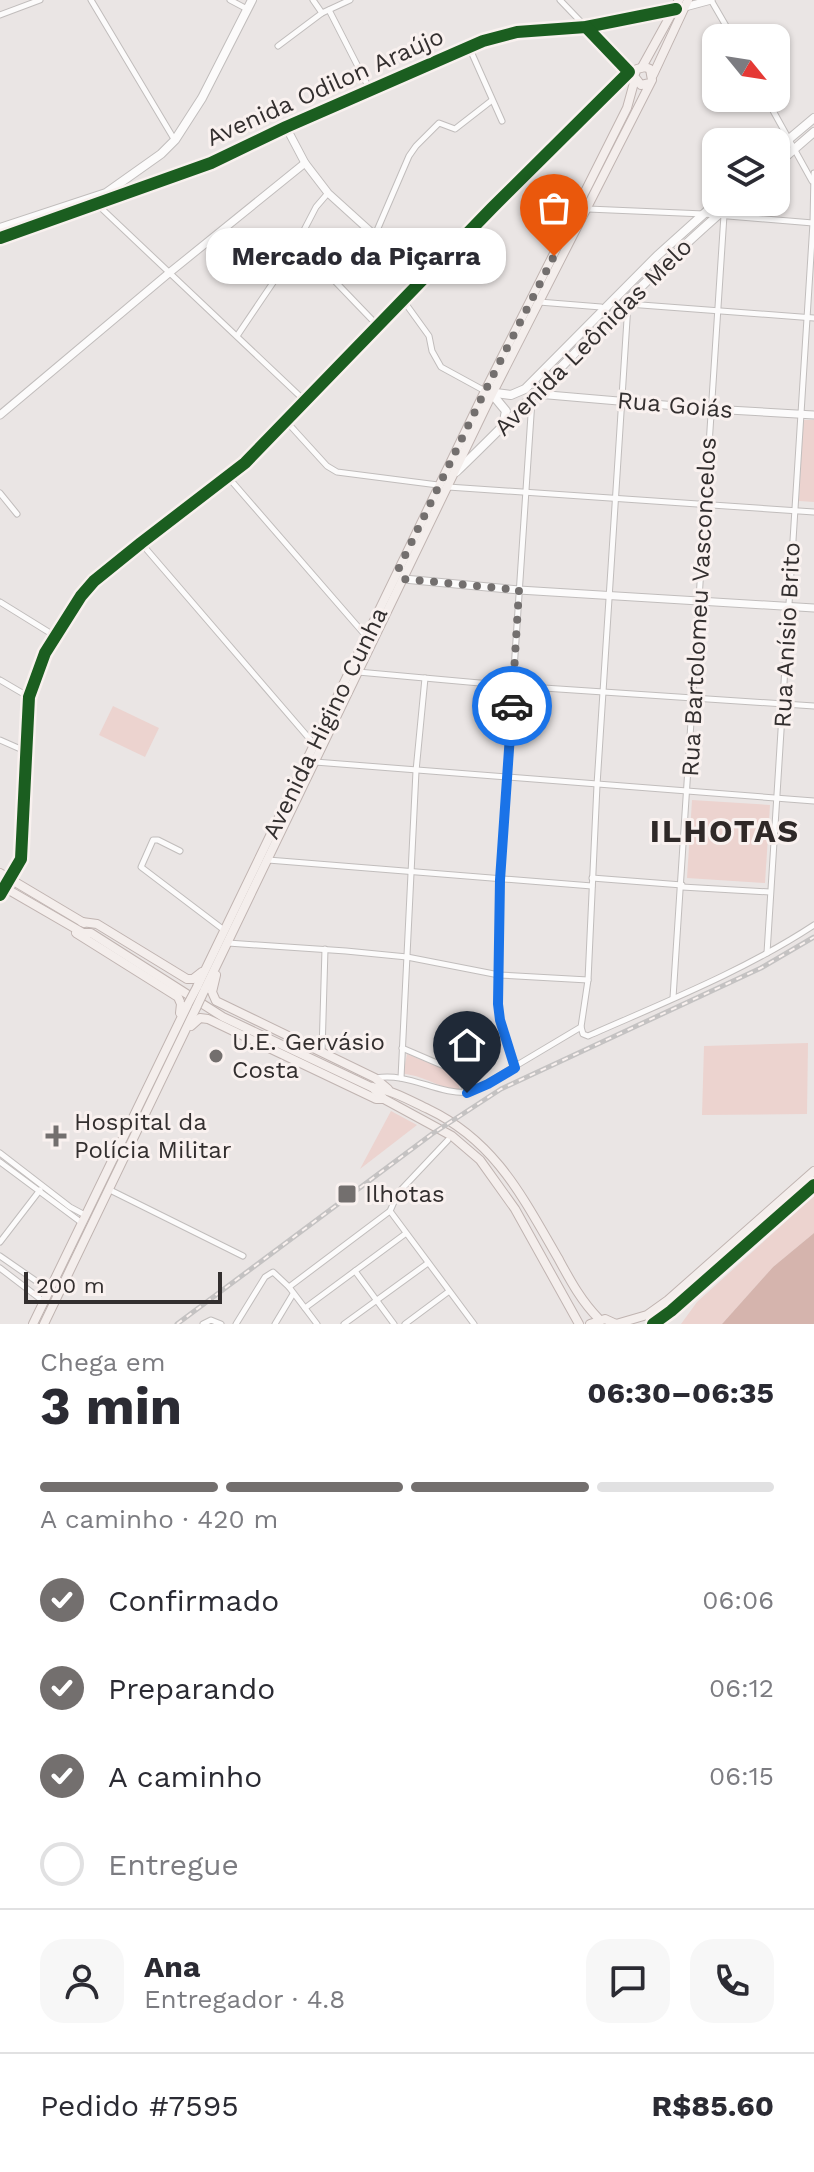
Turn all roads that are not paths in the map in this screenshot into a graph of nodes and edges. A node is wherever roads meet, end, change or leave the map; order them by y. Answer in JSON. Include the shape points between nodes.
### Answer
{"nodes":[{"id":1,"x":40,"y":0,"type":"edge"},
{"id":2,"x":91,"y":0,"type":"edge"},
{"id":3,"x":230,"y":0,"type":"edge"},
{"id":4,"x":252,"y":0,"type":"edge"},
{"id":5,"x":313,"y":0,"type":"edge"},
{"id":6,"x":350,"y":0,"type":"edge"},
{"id":7,"x":560,"y":0,"type":"edge"},
{"id":8,"x":711,"y":0,"type":"edge"},
{"id":9,"x":682,"y":4,"type":"edge"},
{"id":10,"x":247,"y":9,"type":"junction"},
{"id":11,"x":329,"y":10,"type":"junction"},
{"id":12,"x":322,"y":13,"type":"junction"},
{"id":13,"x":0,"y":15,"type":"edge"},
{"id":14,"x":725,"y":24,"type":"edge"},
{"id":15,"x":586,"y":27,"type":"junction"},
{"id":16,"x":278,"y":46,"type":"dead end"},
{"id":17,"x":469,"y":46,"type":"junction"},
{"id":18,"x":635,"y":73,"type":"junction"},
{"id":19,"x":651,"y":79,"type":"junction"},
{"id":20,"x":370,"y":91,"type":"junction"},
{"id":21,"x":491,"y":101,"type":"junction"},
{"id":22,"x":814,"y":118,"type":"edge"},
{"id":23,"x":502,"y":121,"type":"dead end"},
{"id":24,"x":286,"y":127,"type":"junction"},
{"id":25,"x":814,"y":132,"type":"edge"},
{"id":26,"x":790,"y":139,"type":"edge"},
{"id":27,"x":175,"y":140,"type":"junction"},
{"id":28,"x":790,"y":142,"type":"edge"},
{"id":29,"x":795,"y":149,"type":"junction"},
{"id":30,"x":790,"y":153,"type":"edge"},
{"id":31,"x":305,"y":163,"type":"junction"},
{"id":32,"x":814,"y":173,"type":"edge"},
{"id":33,"x":813,"y":184,"type":"edge"},
{"id":34,"x":328,"y":193,"type":"junction"},
{"id":35,"x":96,"y":200,"type":"junction"},
{"id":36,"x":582,"y":207,"type":"junction"},
{"id":37,"x":702,"y":214,"type":"edge"},
{"id":38,"x":702,"y":216,"type":"edge"},
{"id":39,"x":720,"y":216,"type":"edge"},
{"id":40,"x":721,"y":216,"type":"edge"},
{"id":41,"x":733,"y":216,"type":"edge"},
{"id":42,"x":814,"y":223,"type":"edge"},
{"id":43,"x":0,"y":228,"type":"edge"},
{"id":44,"x":375,"y":236,"type":"junction"},
{"id":45,"x":0,"y":238,"type":"edge"},
{"id":46,"x":169,"y":273,"type":"junction"},
{"id":47,"x":327,"y":273,"type":"dead end"},
{"id":48,"x":424,"y":280,"type":"junction"},
{"id":49,"x":403,"y":300,"type":"junction"},
{"id":50,"x":539,"y":302,"type":"junction"},
{"id":51,"x":627,"y":304,"type":"junction"},
{"id":52,"x":604,"y":309,"type":"junction"},
{"id":53,"x":716,"y":312,"type":"junction"},
{"id":54,"x":611,"y":317,"type":"junction"},
{"id":55,"x":805,"y":318,"type":"junction"},
{"id":56,"x":814,"y":318,"type":"edge"},
{"id":57,"x":378,"y":326,"type":"junction"},
{"id":58,"x":237,"y":336,"type":"junction"},
{"id":59,"x":488,"y":392,"type":"junction"},
{"id":60,"x":534,"y":397,"type":"junction"},
{"id":61,"x":305,"y":401,"type":"junction"},
{"id":62,"x":621,"y":401,"type":"junction"},
{"id":63,"x":711,"y":409,"type":"junction"},
{"id":64,"x":799,"y":414,"type":"junction"},
{"id":65,"x":0,"y":415,"type":"edge"},
{"id":66,"x":814,"y":415,"type":"edge"},
{"id":67,"x":286,"y":421,"type":"junction"},
{"id":68,"x":501,"y":429,"type":"junction"},
{"id":69,"x":455,"y":472,"type":"junction"},
{"id":70,"x":228,"y":477,"type":"junction"},
{"id":71,"x":443,"y":486,"type":"junction"},
{"id":72,"x":525,"y":492,"type":"junction"},
{"id":73,"x":0,"y":493,"type":"edge"},
{"id":74,"x":616,"y":500,"type":"junction"},
{"id":75,"x":705,"y":505,"type":"junction"},
{"id":76,"x":794,"y":511,"type":"junction"},
{"id":77,"x":814,"y":512,"type":"edge"},
{"id":78,"x":17,"y":514,"type":"dead end"},
{"id":79,"x":141,"y":543,"type":"junction"},
{"id":80,"x":398,"y":570,"type":"junction"},
{"id":81,"x":404,"y":579,"type":"junction"},
{"id":82,"x":519,"y":590,"type":"junction"},
{"id":83,"x":609,"y":596,"type":"junction"},
{"id":84,"x":0,"y":602,"type":"edge"},
{"id":85,"x":699,"y":602,"type":"junction"},
{"id":86,"x":788,"y":607,"type":"junction"},
{"id":87,"x":814,"y":608,"type":"edge"},
{"id":88,"x":55,"y":636,"type":"junction"},
{"id":89,"x":367,"y":636,"type":"junction"},
{"id":90,"x":358,"y":672,"type":"junction"},
{"id":91,"x":425,"y":678,"type":"junction"},
{"id":92,"x":0,"y":680,"type":"edge"},
{"id":93,"x":514,"y":686,"type":"junction"},
{"id":94,"x":602,"y":691,"type":"junction"},
{"id":95,"x":693,"y":696,"type":"junction"},
{"id":96,"x":29,"y":697,"type":"junction"},
{"id":97,"x":783,"y":704,"type":"junction"},
{"id":98,"x":814,"y":706,"type":"edge"},
{"id":99,"x":0,"y":740,"type":"edge"},
{"id":100,"x":314,"y":744,"type":"junction"},
{"id":101,"x":25,"y":751,"type":"junction"},
{"id":102,"x":315,"y":762,"type":"junction"},
{"id":103,"x":416,"y":771,"type":"junction"},
{"id":104,"x":508,"y":778,"type":"junction"},
{"id":105,"x":597,"y":785,"type":"junction"},
{"id":106,"x":687,"y":792,"type":"junction"},
{"id":107,"x":778,"y":798,"type":"junction"},
{"id":108,"x":814,"y":801,"type":"edge"},
{"id":109,"x":584,"y":833,"type":"dead end"},
{"id":110,"x":594,"y":834,"type":"junction"},
{"id":111,"x":180,"y":851,"type":"dead end"},
{"id":112,"x":267,"y":860,"type":"junction"},
{"id":113,"x":0,"y":873,"type":"edge"},
{"id":114,"x":411,"y":873,"type":"junction"},
{"id":115,"x":592,"y":878,"type":"junction"},
{"id":116,"x":11,"y":879,"type":"junction"},
{"id":117,"x":500,"y":880,"type":"junction"},
{"id":118,"x":592,"y":886,"type":"junction"},
{"id":119,"x":682,"y":886,"type":"junction"},
{"id":120,"x":1,"y":890,"type":"edge"},
{"id":121,"x":770,"y":892,"type":"junction"},
{"id":122,"x":78,"y":925,"type":"junction"},
{"id":123,"x":814,"y":925,"type":"edge"},
{"id":124,"x":224,"y":930,"type":"junction"},
{"id":125,"x":228,"y":943,"type":"junction"},
{"id":126,"x":325,"y":949,"type":"junction"},
{"id":127,"x":767,"y":953,"type":"junction"},
{"id":128,"x":407,"y":957,"type":"junction"},
{"id":129,"x":217,"y":966,"type":"junction"},
{"id":130,"x":206,"y":969,"type":"junction"},
{"id":131,"x":499,"y":975,"type":"junction"},
{"id":132,"x":588,"y":980,"type":"junction"},
{"id":133,"x":200,"y":989,"type":"junction"},
{"id":134,"x":673,"y":998,"type":"junction"},
{"id":135,"x":192,"y":1006,"type":"junction"},
{"id":136,"x":180,"y":1021,"type":"junction"},
{"id":137,"x":581,"y":1027,"type":"junction"},
{"id":138,"x":185,"y":1031,"type":"junction"},
{"id":139,"x":402,"y":1048,"type":"junction"},
{"id":140,"x":322,"y":1053,"type":"junction"},
{"id":141,"x":515,"y":1068,"type":"junction"},
{"id":142,"x":401,"y":1078,"type":"junction"},
{"id":143,"x":373,"y":1083,"type":"junction"},
{"id":144,"x":467,"y":1093,"type":"junction"},
{"id":145,"x":386,"y":1094,"type":"junction"},
{"id":146,"x":448,"y":1140,"type":"dead end"},
{"id":147,"x":0,"y":1153,"type":"edge"},
{"id":148,"x":0,"y":1162,"type":"edge"},
{"id":149,"x":814,"y":1171,"type":"edge"},
{"id":150,"x":814,"y":1185,"type":"edge"},
{"id":151,"x":41,"y":1189,"type":"junction"},
{"id":152,"x":110,"y":1190,"type":"junction"},
{"id":153,"x":786,"y":1195,"type":"junction"},
{"id":154,"x":791,"y":1205,"type":"junction"},
{"id":155,"x":390,"y":1211,"type":"junction"},
{"id":156,"x":84,"y":1219,"type":"junction"},
{"id":157,"x":405,"y":1234,"type":"junction"},
{"id":158,"x":0,"y":1242,"type":"edge"},
{"id":159,"x":0,"y":1256,"type":"edge"},
{"id":160,"x":243,"y":1256,"type":"dead end"},
{"id":161,"x":428,"y":1263,"type":"junction"},
{"id":162,"x":13,"y":1267,"type":"junction"},
{"id":163,"x":0,"y":1268,"type":"edge"},
{"id":164,"x":711,"y":1270,"type":"junction"},
{"id":165,"x":355,"y":1271,"type":"junction"},
{"id":166,"x":9,"y":1275,"type":"junction"},
{"id":167,"x":289,"y":1287,"type":"junction"},
{"id":168,"x":49,"y":1291,"type":"junction"},
{"id":169,"x":448,"y":1292,"type":"junction"},
{"id":170,"x":294,"y":1294,"type":"junction"},
{"id":171,"x":376,"y":1299,"type":"junction"},
{"id":172,"x":44,"y":1302,"type":"junction"},
{"id":173,"x":305,"y":1308,"type":"junction"},
{"id":174,"x":206,"y":1322,"type":"edge"},
{"id":175,"x":594,"y":1322,"type":"edge"},
{"id":176,"x":47,"y":1323,"type":"edge"},
{"id":177,"x":33,"y":1324,"type":"edge"},
{"id":178,"x":221,"y":1324,"type":"edge"},
{"id":179,"x":236,"y":1324,"type":"edge"},
{"id":180,"x":275,"y":1324,"type":"edge"},
{"id":181,"x":317,"y":1324,"type":"edge"},
{"id":182,"x":344,"y":1324,"type":"edge"},
{"id":183,"x":394,"y":1324,"type":"edge"},
{"id":184,"x":405,"y":1324,"type":"edge"},
{"id":185,"x":474,"y":1324,"type":"edge"},
{"id":186,"x":579,"y":1324,"type":"edge"},
{"id":187,"x":616,"y":1324,"type":"edge"},
{"id":188,"x":653,"y":1324,"type":"edge"}],
"edges":[{"from":1,"to":13,"type":"street"},
{"from":2,"to":27,"type":"street"},
{"from":3,"to":10,"type":"street"},
{"from":4,"to":10,"type":"main road"},
{"from":5,"to":12,"type":"street"},
{"from":6,"to":11,"type":"street"},
{"from":7,"to":15,"type":"street"},
{"from":8,"to":9,"type":"street"},
{"from":8,"to":14,"type":"street"},
{"from":9,"to":15,"type":"main road","name":"Avenida Odilon Araújo"},
{"from":9,"to":18,"type":"main road","name":"Avenida Higino Cunha"},
{"from":9,"to":19,"type":"main road","name":"Avenida Higino Cunha"},
{"from":10,"to":27,"type":"main road"},
{"from":11,"to":12,"type":"street"},
{"from":11,"to":20,"type":"street"},
{"from":12,"to":16,"type":"street"},
{"from":15,"to":17,"type":"main road","name":"Avenida Odilon Araújo","via":[[517,32]]},
{"from":15,"to":18,"type":"street"},
{"from":17,"to":20,"type":"main road","name":"Avenida Odilon Araújo"},
{"from":17,"to":21,"type":"street"},
{"from":18,"to":19,"type":"main road","via":[[641,85]]},
{"from":18,"to":19,"type":"main road","via":[[650,69]]},
{"from":18,"to":36,"type":"main road","name":"Avenida Higino Cunha","via":[[627,108]]},
{"from":18,"to":48,"type":"street"},
{"from":19,"to":36,"type":"main road","name":"Avenida Higino Cunha"},
{"from":20,"to":24,"type":"main road","name":"Avenida Odilon Araújo"},
{"from":21,"to":23,"type":"street"},
{"from":21,"to":44,"type":"street","via":[[455,129],[439,123],[416,146]]},
{"from":22,"to":26,"type":"main road"},
{"from":24,"to":31,"type":"street"},
{"from":24,"to":35,"type":"main road","name":"Avenida Odilon Araújo","via":[[211,163]]},
{"from":25,"to":29,"type":"main road"},
{"from":27,"to":35,"type":"main road"},
{"from":28,"to":29,"type":"street"},
{"from":29,"to":30,"type":"main road"},
{"from":29,"to":33,"type":"street"},
{"from":31,"to":34,"type":"street"},
{"from":31,"to":46,"type":"street"},
{"from":32,"to":33,"type":"street","name":"Rua Anísio Brito"},
{"from":33,"to":42,"type":"street","name":"Rua Anísio Brito"},
{"from":34,"to":44,"type":"street"},
{"from":34,"to":58,"type":"street"},
{"from":35,"to":43,"type":"main road","name":"Avenida Odilon Araújo"},
{"from":35,"to":45,"type":"main road","name":"Avenida Odilon Araújo"},
{"from":35,"to":46,"type":"street"},
{"from":36,"to":37,"type":"street"},
{"from":36,"to":50,"type":"main road","name":"Avenida Higino Cunha"},
{"from":36,"to":59,"type":"main road","name":"Avenida Higino Cunha"},
{"from":38,"to":52,"type":"main road","name":"Avenida Leônidas Melo"},
{"from":39,"to":51,"type":"main road","name":"Avenida Leônidas Melo"},
{"from":40,"to":53,"type":"street","name":"Rua Bartolomeu Vasconcelos"},
{"from":41,"to":42,"type":"street"},
{"from":42,"to":55,"type":"street","name":"Rua Anísio Brito"},
{"from":44,"to":48,"type":"street"},
{"from":46,"to":58,"type":"street"},
{"from":46,"to":65,"type":"street"},
{"from":47,"to":57,"type":"street"},
{"from":48,"to":49,"type":"street"},
{"from":49,"to":57,"type":"street"},
{"from":49,"to":59,"type":"street","via":[[429,336],[441,367]]},
{"from":50,"to":52,"type":"street"},
{"from":50,"to":59,"type":"main road","name":"Avenida Higino Cunha"},
{"from":51,"to":53,"type":"street"},
{"from":51,"to":54,"type":"main road","name":"Avenida Leônidas Melo"},
{"from":51,"to":62,"type":"street"},
{"from":52,"to":54,"type":"street"},
{"from":52,"to":59,"type":"main road","name":"Avenida Leônidas Melo","via":[[525,389],[511,395]]},
{"from":53,"to":55,"type":"street"},
{"from":53,"to":63,"type":"street","name":"Rua Bartolomeu Vasconcelos"},
{"from":54,"to":60,"type":"main road","name":"Avenida Leônidas Melo"},
{"from":55,"to":56,"type":"street"},
{"from":55,"to":64,"type":"street","name":"Rua Anísio Brito"},
{"from":57,"to":61,"type":"street"},
{"from":58,"to":61,"type":"street"},
{"from":59,"to":68,"type":"main road","via":[[506,411]]},
{"from":59,"to":69,"type":"main road","name":"Avenida Higino Cunha"},
{"from":59,"to":71,"type":"main road","name":"Avenida Higino Cunha"},
{"from":60,"to":62,"type":"street","name":"Rua Goiás"},
{"from":60,"to":68,"type":"main road","name":"Avenida Leônidas Melo"},
{"from":60,"to":72,"type":"street"},
{"from":61,"to":67,"type":"street"},
{"from":62,"to":63,"type":"street","name":"Rua Goiás"},
{"from":62,"to":74,"type":"street"},
{"from":63,"to":64,"type":"street","name":"Rua Goiás"},
{"from":63,"to":75,"type":"street","name":"Rua Bartolomeu Vasconcelos"},
{"from":64,"to":66,"type":"street","name":"Rua Goiás"},
{"from":64,"to":76,"type":"street","name":"Rua Anísio Brito"},
{"from":67,"to":70,"type":"street"},
{"from":67,"to":71,"type":"street","via":[[337,472]]},
{"from":68,"to":69,"type":"main road","name":"Avenida Leônidas Melo"},
{"from":69,"to":71,"type":"main road","name":"Avenida Higino Cunha"},
{"from":70,"to":79,"type":"street"},
{"from":70,"to":89,"type":"street"},
{"from":71,"to":72,"type":"street"},
{"from":71,"to":80,"type":"main road","name":"Avenida Higino Cunha"},
{"from":71,"to":81,"type":"main road","name":"Avenida Higino Cunha"},
{"from":72,"to":74,"type":"street"},
{"from":72,"to":82,"type":"street"},
{"from":73,"to":78,"type":"street"},
{"from":74,"to":75,"type":"street"},
{"from":74,"to":83,"type":"street"},
{"from":75,"to":76,"type":"street"},
{"from":75,"to":85,"type":"street","name":"Rua Bartolomeu Vasconcelos"},
{"from":76,"to":77,"type":"street"},
{"from":76,"to":86,"type":"street","name":"Rua Anísio Brito"},
{"from":79,"to":88,"type":"street","via":[[94,581]]},
{"from":79,"to":100,"type":"street"},
{"from":80,"to":81,"type":"street"},
{"from":80,"to":89,"type":"main road","name":"Avenida Higino Cunha"},
{"from":81,"to":82,"type":"street"},
{"from":81,"to":90,"type":"main road","name":"Avenida Higino Cunha"},
{"from":82,"to":83,"type":"street"},
{"from":82,"to":93,"type":"street"},
{"from":83,"to":85,"type":"street"},
{"from":83,"to":94,"type":"street"},
{"from":84,"to":88,"type":"street"},
{"from":85,"to":86,"type":"street"},
{"from":85,"to":95,"type":"street","name":"Rua Bartolomeu Vasconcelos"},
{"from":86,"to":87,"type":"street"},
{"from":86,"to":97,"type":"street","name":"Rua Anísio Brito"},
{"from":88,"to":96,"type":"street"},
{"from":89,"to":100,"type":"main road","name":"Avenida Higino Cunha"},
{"from":90,"to":91,"type":"street"},
{"from":90,"to":102,"type":"main road","name":"Avenida Higino Cunha"},
{"from":91,"to":93,"type":"street"},
{"from":91,"to":103,"type":"street"},
{"from":92,"to":96,"type":"street"},
{"from":93,"to":94,"type":"street"},
{"from":93,"to":104,"type":"street"},
{"from":94,"to":95,"type":"street"},
{"from":94,"to":105,"type":"street"},
{"from":95,"to":97,"type":"street"},
{"from":95,"to":106,"type":"street","name":"Rua Bartolomeu Vasconcelos"},
{"from":96,"to":101,"type":"street"},
{"from":97,"to":98,"type":"street"},
{"from":97,"to":107,"type":"street","name":"Rua Anísio Brito"},
{"from":99,"to":101,"type":"street"},
{"from":100,"to":124,"type":"main road","name":"Avenida Higino Cunha"},
{"from":101,"to":116,"type":"street","via":[[21,859]]},
{"from":102,"to":103,"type":"street"},
{"from":102,"to":112,"type":"main road","name":"Avenida Higino Cunha"},
{"from":103,"to":104,"type":"street"},
{"from":103,"to":114,"type":"street"},
{"from":104,"to":105,"type":"street"},
{"from":104,"to":117,"type":"street"},
{"from":105,"to":106,"type":"street"},
{"from":105,"to":110,"type":"street"},
{"from":106,"to":107,"type":"street"},
{"from":106,"to":119,"type":"street","name":"Rua Bartolomeu Vasconcelos"},
{"from":107,"to":108,"type":"street"},
{"from":107,"to":121,"type":"street","name":"Rua Anísio Brito"},
{"from":109,"to":110,"type":"street"},
{"from":110,"to":115,"type":"street"},
{"from":111,"to":124,"type":"street","via":[[156,839],[141,867]]},
{"from":112,"to":114,"type":"street"},
{"from":112,"to":125,"type":"main road","name":"Avenida Higino Cunha"},
{"from":113,"to":116,"type":"main road"},
{"from":114,"to":117,"type":"street"},
{"from":114,"to":128,"type":"street"},
{"from":115,"to":118,"type":"street"},
{"from":115,"to":119,"type":"street"},
{"from":116,"to":120,"type":"street"},
{"from":116,"to":122,"type":"main road"},
{"from":117,"to":118,"type":"street"},
{"from":117,"to":131,"type":"street"},
{"from":118,"to":132,"type":"street"},
{"from":119,"to":121,"type":"street"},
{"from":119,"to":134,"type":"street","name":"Rua Bartolomeu Vasconcelos"},
{"from":120,"to":122,"type":"main road"},
{"from":121,"to":127,"type":"street","name":"Rua Anísio Brito"},
{"from":122,"to":130,"type":"main road","via":[[97,924],[187,979]]},
{"from":122,"to":136,"type":"main road","via":[[82,938],[178,997]]},
{"from":122,"to":143,"type":"main road","via":[[87,925],[91,933],[223,1017]]},
{"from":123,"to":127,"type":"street"},
{"from":124,"to":130,"type":"main road","name":"Avenida Higino Cunha"},
{"from":125,"to":126,"type":"street"},
{"from":125,"to":129,"type":"main road","name":"Avenida Higino Cunha"},
{"from":126,"to":128,"type":"street"},
{"from":126,"to":140,"type":"street"},
{"from":127,"to":134,"type":"street"},
{"from":128,"to":131,"type":"street"},
{"from":128,"to":139,"type":"street"},
{"from":129,"to":133,"type":"main road","name":"Avenida Higino Cunha"},
{"from":129,"to":140,"type":"main road","via":[[212,992],[216,1001]]},
{"from":130,"to":133,"type":"main road","name":"Avenida Higino Cunha"},
{"from":131,"to":132,"type":"street"},
{"from":131,"to":141,"type":"street","via":[[500,1020]]},
{"from":132,"to":137,"type":"street"},
{"from":133,"to":135,"type":"main road","name":"Avenida Higino Cunha","bridge":true},
{"from":134,"to":137,"type":"street","via":[[588,1036]]},
{"from":135,"to":136,"type":"main road","name":"Avenida Higino Cunha"},
{"from":135,"to":138,"type":"main road","name":"Avenida Higino Cunha"},
{"from":136,"to":156,"type":"main road","name":"Avenida Higino Cunha"},
{"from":137,"to":141,"type":"street"},
{"from":138,"to":145,"type":"main road","via":[[198,1019],[208,1019],[376,1099]]},
{"from":138,"to":152,"type":"main road","name":"Avenida Higino Cunha"},
{"from":139,"to":142,"type":"street"},
{"from":139,"to":144,"type":"street","via":[[458,1072]]},
{"from":140,"to":143,"type":"main road"},
{"from":141,"to":144,"type":"street"},
{"from":142,"to":143,"type":"street"},
{"from":142,"to":144,"type":"street"},
{"from":143,"to":145,"type":"main road"},
{"from":145,"to":175,"type":"main road","via":[[456,1124],[489,1152],[521,1194]]},
{"from":145,"to":186,"type":"main road","via":[[480,1160],[515,1209]]},
{"from":146,"to":155,"type":"street","via":[[398,1193]]},
{"from":147,"to":151,"type":"street"},
{"from":148,"to":151,"type":"street"},
{"from":149,"to":153,"type":"main road"},
{"from":150,"to":154,"type":"main road"},
{"from":151,"to":156,"type":"street"},
{"from":151,"to":158,"type":"street"},
{"from":152,"to":160,"type":"street"},
{"from":152,"to":176,"type":"main road","name":"Avenida Higino Cunha"},
{"from":153,"to":154,"type":"main road"},
{"from":153,"to":164,"type":"main road"},
{"from":154,"to":164,"type":"main road"},
{"from":155,"to":157,"type":"street"},
{"from":155,"to":167,"type":"street"},
{"from":156,"to":168,"type":"main road","name":"Avenida Higino Cunha"},
{"from":157,"to":161,"type":"street"},
{"from":157,"to":165,"type":"street"},
{"from":159,"to":162,"type":"street"},
{"from":161,"to":169,"type":"street"},
{"from":161,"to":171,"type":"street"},
{"from":162,"to":166,"type":"street"},
{"from":162,"to":168,"type":"street"},
{"from":163,"to":166,"type":"street"},
{"from":164,"to":187,"type":"main road","via":[[653,1312]]},
{"from":164,"to":188,"type":"main road"},
{"from":165,"to":171,"type":"street"},
{"from":165,"to":173,"type":"street"},
{"from":166,"to":172,"type":"street"},
{"from":167,"to":170,"type":"street"},
{"from":167,"to":179,"type":"street","via":[[273,1272]]},
{"from":168,"to":172,"type":"main road","name":"Avenida Higino Cunha"},
{"from":169,"to":184,"type":"street"},
{"from":169,"to":185,"type":"street"},
{"from":170,"to":173,"type":"street"},
{"from":170,"to":180,"type":"street"},
{"from":171,"to":182,"type":"street"},
{"from":171,"to":183,"type":"street"},
{"from":172,"to":177,"type":"main road","name":"Avenida Higino Cunha"},
{"from":173,"to":181,"type":"street"},
{"from":174,"to":178,"type":"street"},
{"from":175,"to":187,"type":"main road"}]}
